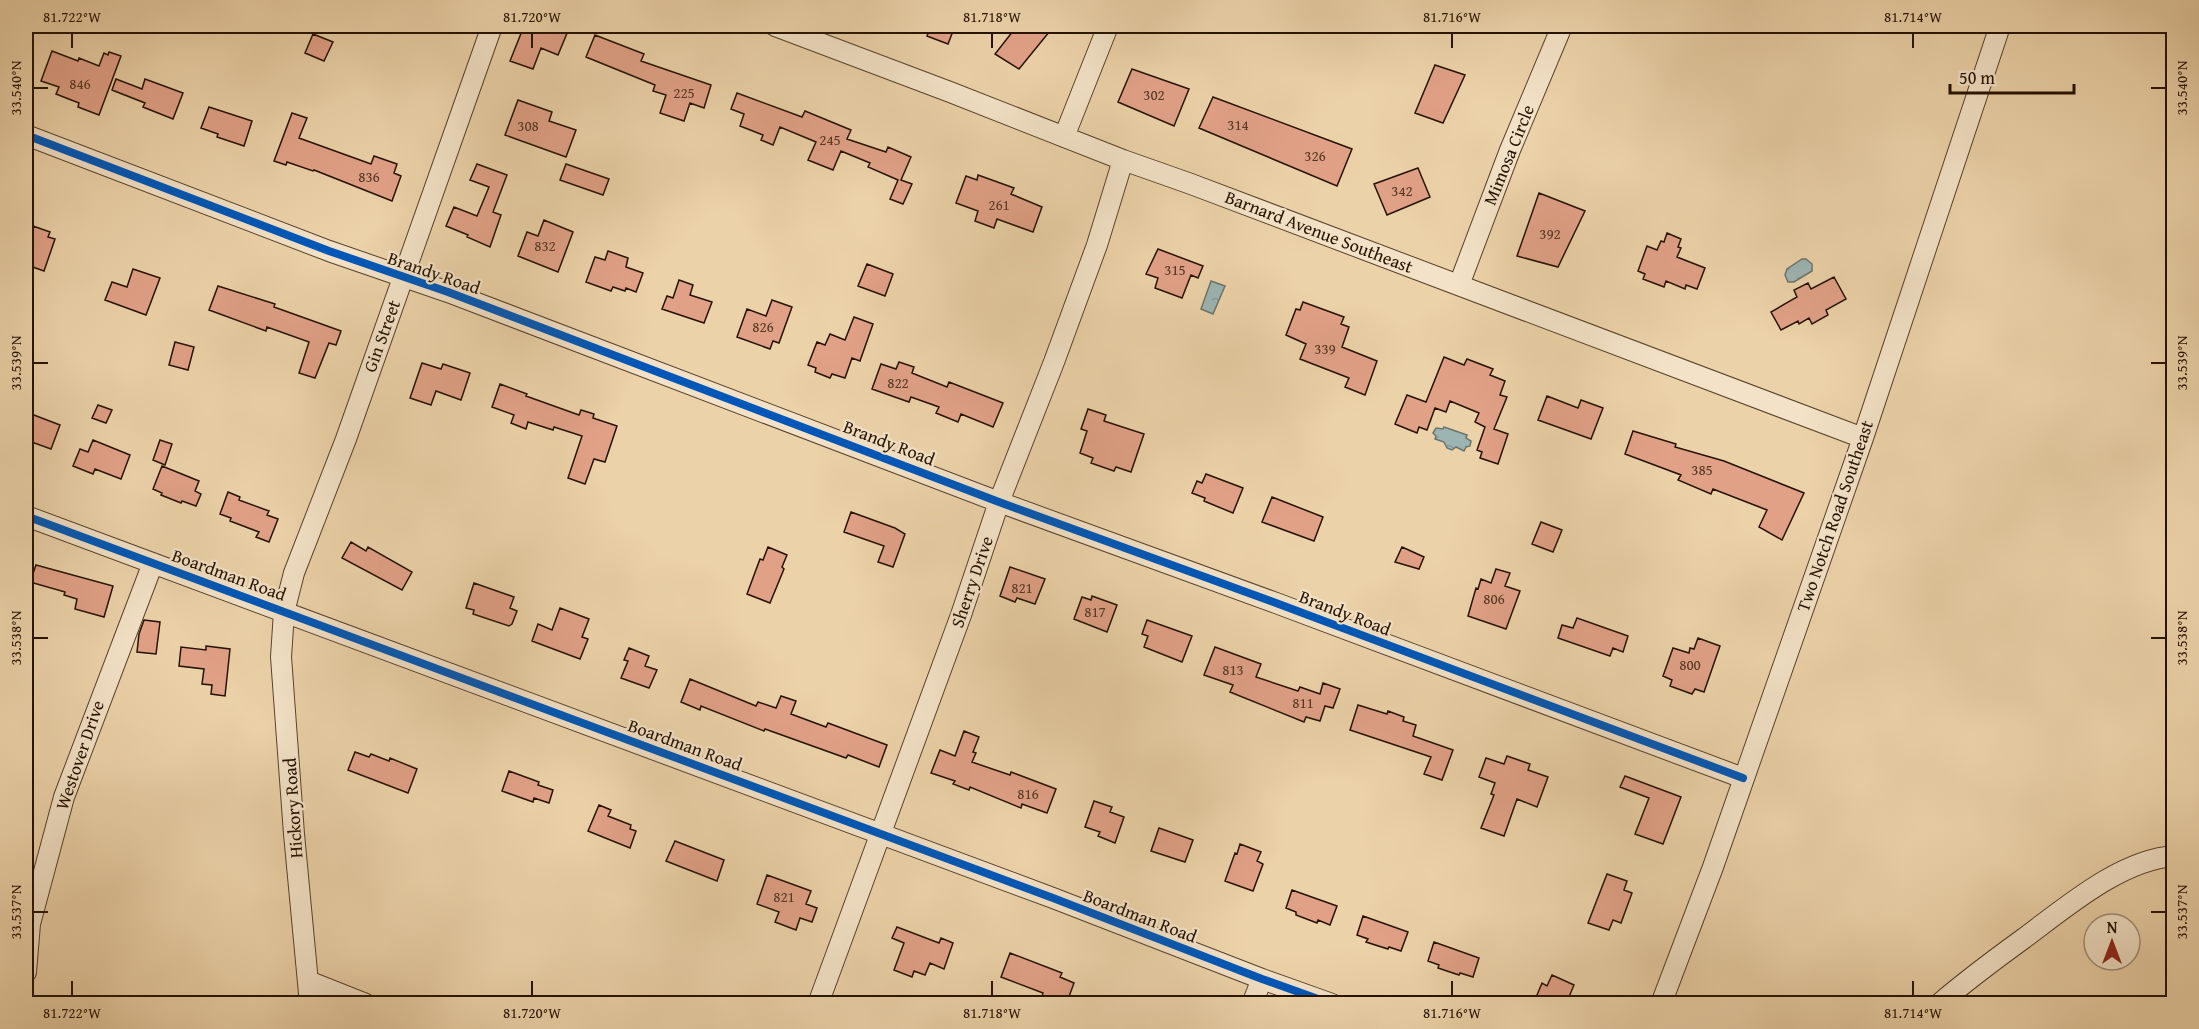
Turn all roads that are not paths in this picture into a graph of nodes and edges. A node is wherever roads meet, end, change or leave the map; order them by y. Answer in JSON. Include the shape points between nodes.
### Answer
{"nodes":[{"id":1,"x":492,"y":26,"type":"edge"},
{"id":2,"x":775,"y":26,"type":"edge"},
{"id":3,"x":1108,"y":26,"type":"edge"},
{"id":4,"x":1562,"y":26,"type":"edge"},
{"id":5,"x":2000,"y":26,"type":"edge"},
{"id":6,"x":26,"y":135,"type":"edge"},
{"id":7,"x":1064,"y":137,"type":"junction"},
{"id":8,"x":1123,"y":160,"type":"junction"},
{"id":9,"x":404,"y":278,"type":"junction"},
{"id":10,"x":1459,"y":285,"type":"junction"},
{"id":11,"x":1863,"y":438,"type":"junction"},
{"id":12,"x":999,"y":502,"type":"junction"},
{"id":13,"x":26,"y":516,"type":"edge"},
{"id":14,"x":153,"y":563,"type":"junction"},
{"id":15,"x":284,"y":612,"type":"junction"},
{"id":16,"x":1743,"y":778,"type":"junction"},
{"id":17,"x":881,"y":834,"type":"junction"},
{"id":18,"x":2174,"y":856,"type":"edge"},
{"id":19,"x":26,"y":951,"type":"edge"},
{"id":20,"x":26,"y":972,"type":"edge"},
{"id":21,"x":1262,"y":979,"type":"junction"},
{"id":22,"x":308,"y":981,"type":"junction"},
{"id":23,"x":310,"y":1004,"type":"edge"},
{"id":24,"x":366,"y":1004,"type":"edge"},
{"id":25,"x":818,"y":1004,"type":"edge"},
{"id":26,"x":1252,"y":1004,"type":"edge"},
{"id":27,"x":1332,"y":1004,"type":"edge"},
{"id":28,"x":1661,"y":1004,"type":"edge"},
{"id":29,"x":1939,"y":1004,"type":"edge"}],
"edges":[{"from":1,"to":9,"type":"street","name":"Gin Street"},
{"from":2,"to":7,"type":"street","name":"Barnard Avenue Southeast"},
{"from":3,"to":7,"type":"street"},
{"from":4,"to":10,"type":"street","name":"Mimosa Circle"},
{"from":5,"to":11,"type":"street","name":"Two Notch Road Southeast"},
{"from":6,"to":9,"type":"street","name":"Brandy Road"},
{"from":7,"to":8,"type":"street","name":"Barnard Avenue Southeast"},
{"from":8,"to":10,"type":"street","name":"Barnard Avenue Southeast"},
{"from":8,"to":12,"type":"street","name":"Sherry Drive","via":[[1093,256]]},
{"from":9,"to":12,"type":"street","name":"Brandy Road"},
{"from":9,"to":15,"type":"street","name":"Gin Street","via":[[294,573]]},
{"from":10,"to":11,"type":"street","name":"Barnard Avenue Southeast"},
{"from":11,"to":16,"type":"street","name":"Two Notch Road Southeast"},
{"from":12,"to":16,"type":"street","name":"Brandy Road"},
{"from":12,"to":17,"type":"street","name":"Sherry Drive"},
{"from":13,"to":14,"type":"street","name":"Boardman Road"},
{"from":14,"to":15,"type":"street","name":"Boardman Road"},
{"from":14,"to":19,"type":"street","name":"Westover Drive","via":[[64,797]]},
{"from":15,"to":17,"type":"street","name":"Boardman Road"},
{"from":15,"to":22,"type":"street","name":"Hickory Road","via":[[282,657]]},
{"from":16,"to":28,"type":"street","name":"Two Notch Road Southeast"},
{"from":17,"to":21,"type":"street","name":"Boardman Road"},
{"from":17,"to":25,"type":"street","name":"Sherry Drive"},
{"from":18,"to":29,"type":"street","via":[[2136,864],[2109,878]]},
{"from":19,"to":20,"type":"street","name":"Westover Drive"},
{"from":21,"to":26,"type":"street"},
{"from":21,"to":27,"type":"street","name":"Boardman Road"},
{"from":22,"to":23,"type":"street","name":"Hickory Road"},
{"from":22,"to":24,"type":"street"}]}
